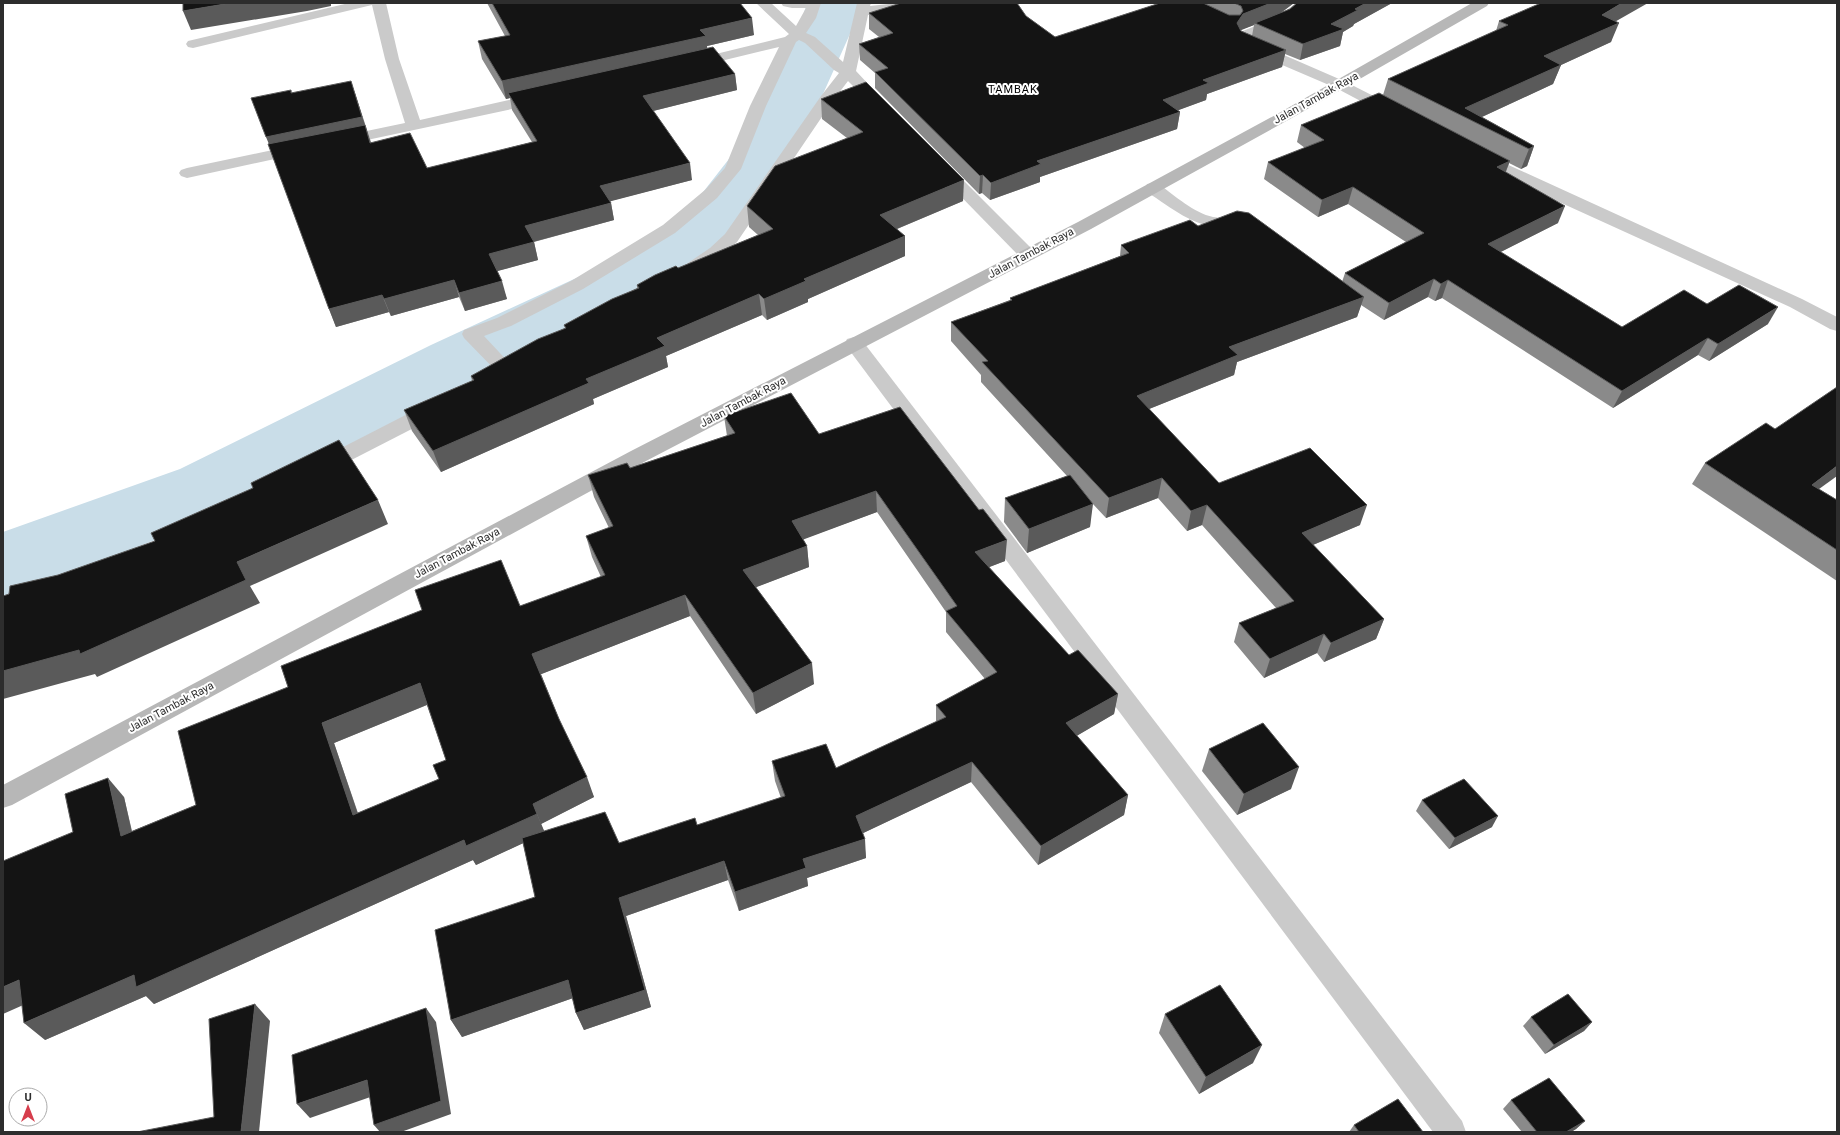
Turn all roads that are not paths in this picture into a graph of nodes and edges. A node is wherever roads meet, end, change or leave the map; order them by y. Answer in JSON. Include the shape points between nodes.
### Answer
{"nodes":[{"id":1,"x":368,"y":3,"type":"edge"},
{"id":2,"x":379,"y":3,"type":"edge"},
{"id":3,"x":763,"y":3,"type":"edge"},
{"id":4,"x":788,"y":3,"type":"edge"},
{"id":5,"x":814,"y":3,"type":"edge"},
{"id":6,"x":937,"y":3,"type":"edge"},
{"id":7,"x":1305,"y":3,"type":"edge"},
{"id":8,"x":1482,"y":3,"type":"edge"},
{"id":9,"x":863,"y":7,"type":"edge"},
{"id":10,"x":799,"y":38,"type":"junction"},
{"id":11,"x":193,"y":44,"type":"dead end"},
{"id":12,"x":675,"y":68,"type":"edge"},
{"id":13,"x":843,"y":70,"type":"junction"},
{"id":14,"x":1341,"y":85,"type":"junction"},
{"id":15,"x":557,"y":94,"type":"edge"},
{"id":16,"x":891,"y":116,"type":"edge"},
{"id":17,"x":1409,"y":120,"type":"edge"},
{"id":18,"x":414,"y":126,"type":"junction"},
{"id":19,"x":1464,"y":149,"type":"edge"},
{"id":20,"x":930,"y":155,"type":"edge"},
{"id":21,"x":187,"y":173,"type":"dead end"},
{"id":22,"x":1153,"y":188,"type":"junction"},
{"id":23,"x":1256,"y":230,"type":"edge"},
{"id":24,"x":1028,"y":255,"type":"junction"},
{"id":25,"x":678,"y":276,"type":"edge"},
{"id":26,"x":1837,"y":325,"type":"edge"},
{"id":27,"x":854,"y":343,"type":"junction"},
{"id":28,"x":488,"y":380,"type":"edge"},
{"id":29,"x":450,"y":401,"type":"edge"},
{"id":30,"x":302,"y":477,"type":"edge"},
{"id":31,"x":3,"y":798,"type":"edge"},
{"id":32,"x":1451,"y":1132,"type":"edge"}],
"edges":[{"from":1,"to":11,"type":"street"},
{"from":2,"to":18,"type":"street","via":[[392,59]]},
{"from":3,"to":10,"type":"street"},
{"from":4,"to":5,"type":"street"},
{"from":5,"to":10,"type":"street","via":[[812,13],[805,22]]},
{"from":6,"to":9,"type":"street"},
{"from":7,"to":14,"type":"street","via":[[1281,21],[1245,35],[1243,44]]},
{"from":8,"to":14,"type":"street","name":"Jalan Tambak Raya"},
{"from":9,"to":13,"type":"street"},
{"from":10,"to":12,"type":"street"},
{"from":10,"to":13,"type":"street"},
{"from":10,"to":28,"type":"street","via":[[758,106],[733,169],[712,194],[652,240],[557,295],[504,322],[471,334],[509,366]]},
{"from":13,"to":16,"type":"street"},
{"from":13,"to":25,"type":"street","via":[[731,238],[716,252]]},
{"from":14,"to":17,"type":"street"},
{"from":14,"to":22,"type":"street","name":"Jalan Tambak Raya"},
{"from":15,"to":18,"type":"street"},
{"from":18,"to":21,"type":"street"},
{"from":19,"to":26,"type":"street","via":[[1519,177],[1796,303]]},
{"from":20,"to":24,"type":"street"},
{"from":22,"to":23,"type":"street","via":[[1200,218],[1211,222],[1245,225]]},
{"from":22,"to":24,"type":"street","name":"Jalan Tambak Raya"},
{"from":24,"to":27,"type":"street","name":"Jalan Tambak Raya"},
{"from":27,"to":31,"type":"street","name":"Jalan Tambak Raya","via":[[436,564]]},
{"from":27,"to":32,"type":"street"},
{"from":29,"to":30,"type":"street"}]}
